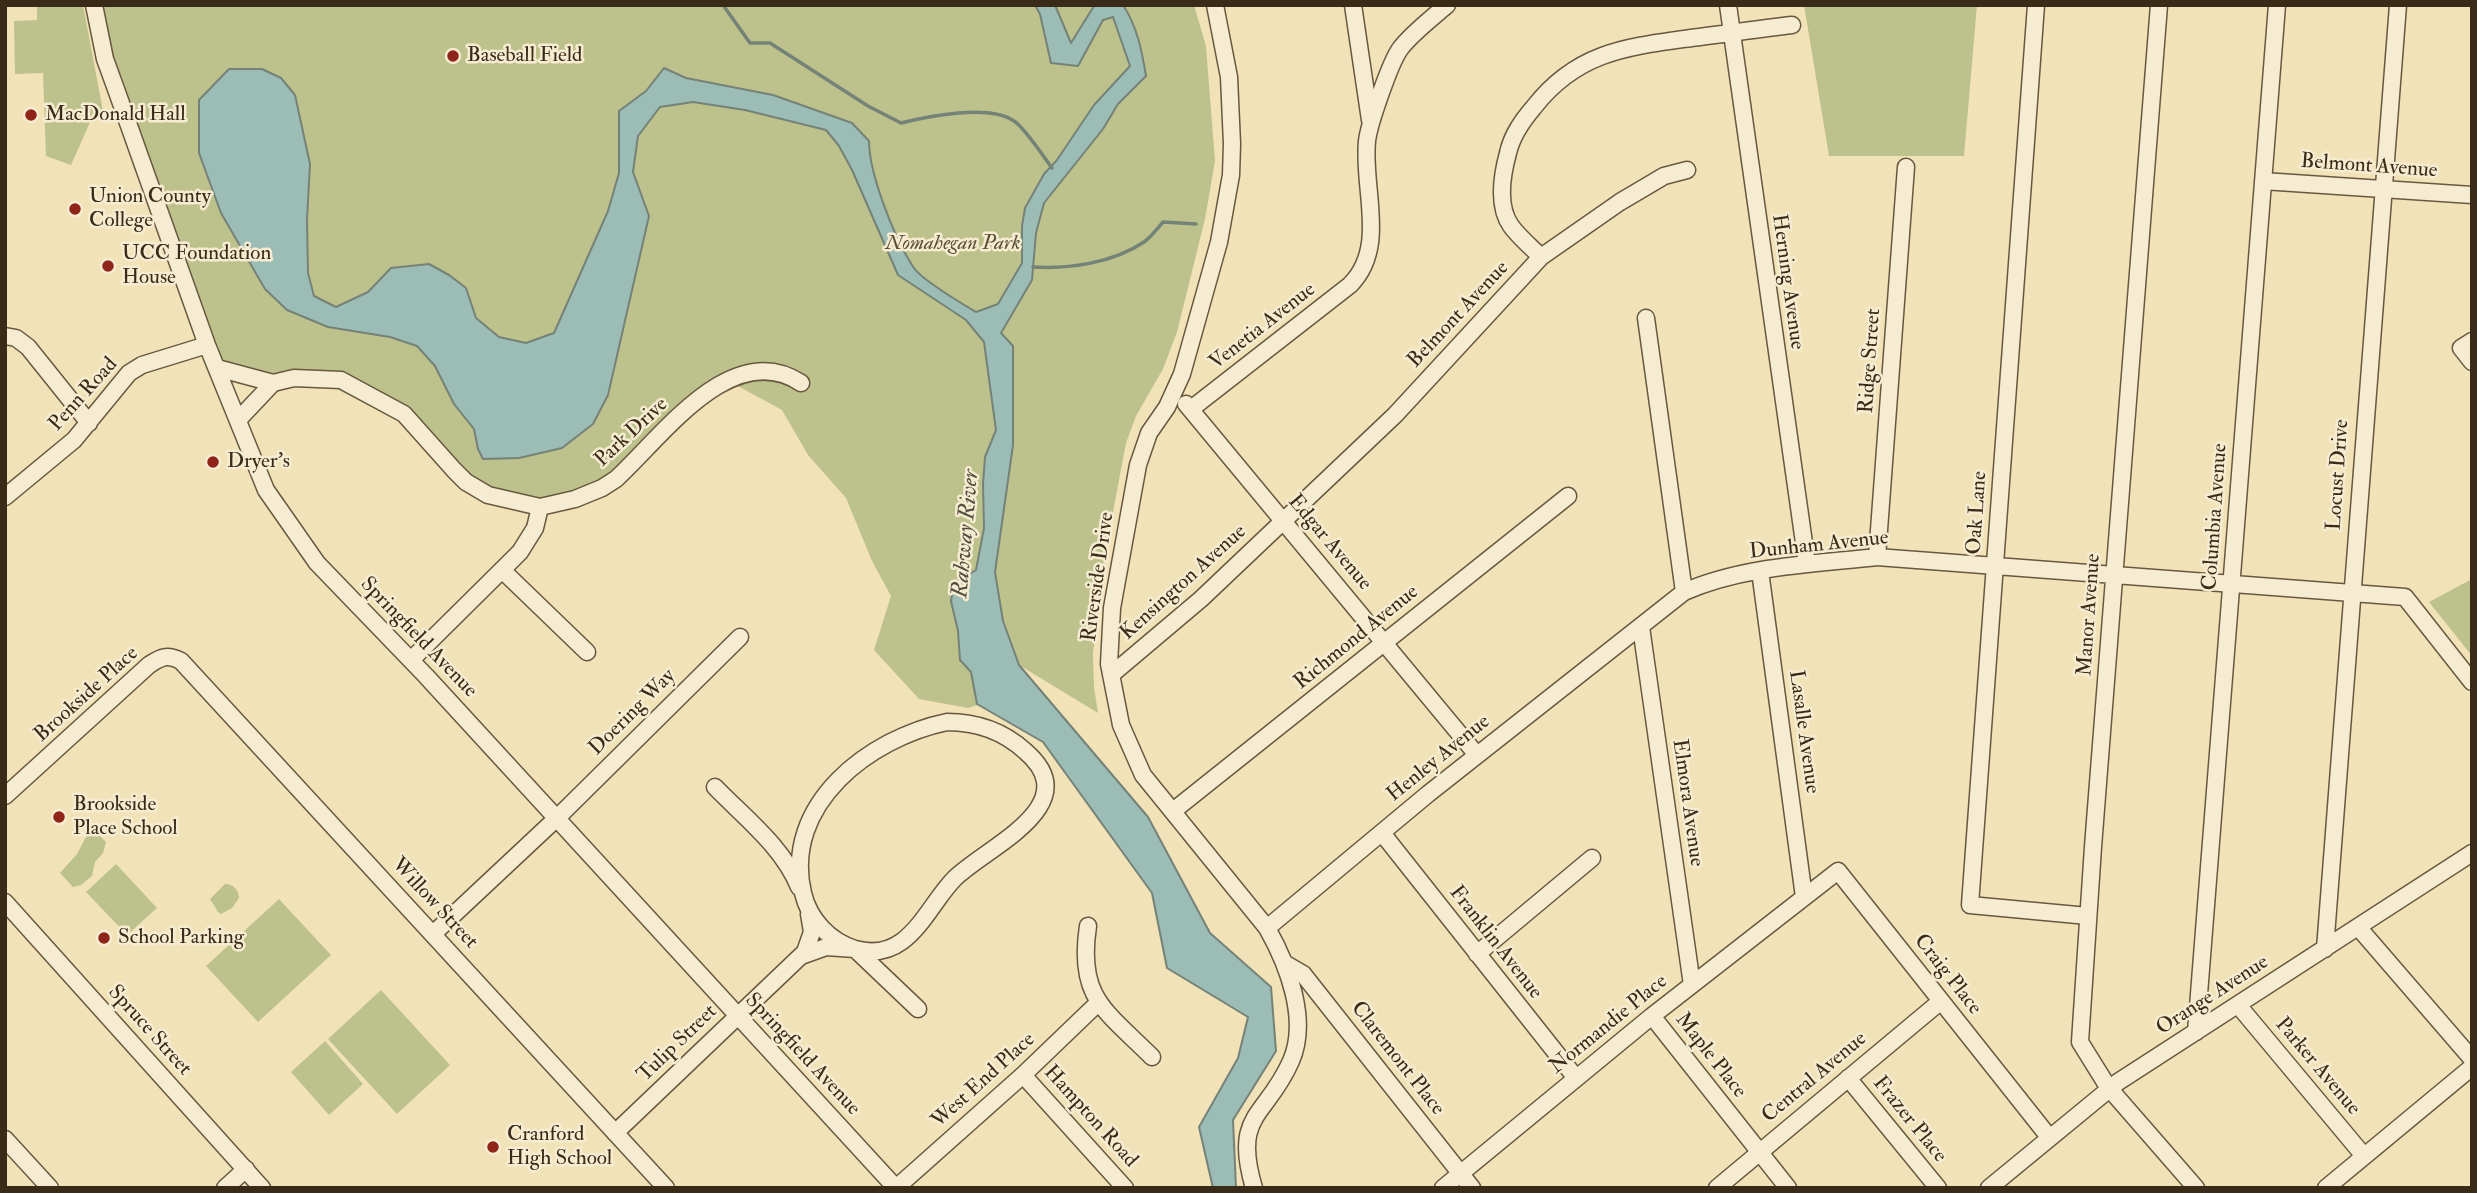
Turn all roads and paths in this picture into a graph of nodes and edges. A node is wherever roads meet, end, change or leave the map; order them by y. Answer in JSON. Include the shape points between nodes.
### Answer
{"nodes":[{"id":1,"x":94,"y":5,"type":"edge"},
{"id":2,"x":1215,"y":5,"type":"edge"},
{"id":3,"x":1353,"y":5,"type":"edge"},
{"id":4,"x":1447,"y":5,"type":"edge"},
{"id":5,"x":1728,"y":5,"type":"edge"},
{"id":6,"x":2036,"y":5,"type":"edge"},
{"id":7,"x":2159,"y":5,"type":"edge"},
{"id":8,"x":2277,"y":5,"type":"edge"},
{"id":9,"x":2398,"y":5,"type":"edge"},
{"id":10,"x":1792,"y":25,"type":"dead end"},
{"id":11,"x":1732,"y":33,"type":"junction"},
{"id":12,"x":1370,"y":122,"type":"junction"},
{"id":13,"x":1906,"y":167,"type":"dead end"},
{"id":14,"x":1687,"y":170,"type":"dead end"},
{"id":15,"x":2263,"y":181,"type":"junction"},
{"id":16,"x":2384,"y":190,"type":"junction"},
{"id":17,"x":2472,"y":195,"type":"edge"},
{"id":18,"x":1541,"y":257,"type":"junction"},
{"id":19,"x":1647,"y":318,"type":"dead end"},
{"id":20,"x":5,"y":336,"type":"edge"},
{"id":21,"x":207,"y":345,"type":"junction"},
{"id":22,"x":2466,"y":345,"type":"edge"},
{"id":23,"x":2472,"y":362,"type":"edge"},
{"id":24,"x":217,"y":368,"type":"junction"},
{"id":25,"x":273,"y":383,"type":"junction"},
{"id":26,"x":801,"y":383,"type":"dead end"},
{"id":27,"x":1175,"y":392,"type":"junction"},
{"id":28,"x":1191,"y":410,"type":"junction"},
{"id":29,"x":238,"y":420,"type":"junction"},
{"id":30,"x":89,"y":423,"type":"junction"},
{"id":31,"x":1568,"y":496,"type":"dead end"},
{"id":32,"x":5,"y":498,"type":"edge"},
{"id":33,"x":540,"y":507,"type":"junction"},
{"id":34,"x":1284,"y":521,"type":"junction"},
{"id":35,"x":1877,"y":557,"type":"junction"},
{"id":36,"x":1807,"y":565,"type":"junction"},
{"id":37,"x":1996,"y":565,"type":"junction"},
{"id":38,"x":502,"y":570,"type":"junction"},
{"id":39,"x":1760,"y":571,"type":"junction"},
{"id":40,"x":2114,"y":576,"type":"junction"},
{"id":41,"x":2232,"y":584,"type":"junction"},
{"id":42,"x":1684,"y":592,"type":"junction"},
{"id":43,"x":2351,"y":593,"type":"junction"},
{"id":44,"x":1641,"y":626,"type":"junction"},
{"id":45,"x":740,"y":637,"type":"dead end"},
{"id":46,"x":1385,"y":643,"type":"junction"},
{"id":47,"x":587,"y":652,"type":"dead end"},
{"id":48,"x":166,"y":656,"type":"joint"},
{"id":49,"x":411,"y":660,"type":"junction"},
{"id":50,"x":1111,"y":675,"type":"junction"},
{"id":51,"x":2472,"y":682,"type":"edge"},
{"id":52,"x":1477,"y":755,"type":"junction"},
{"id":53,"x":715,"y":788,"type":"dead end"},
{"id":54,"x":6,"y":793,"type":"edge"},
{"id":55,"x":1173,"y":811,"type":"junction"},
{"id":56,"x":556,"y":818,"type":"junction"},
{"id":57,"x":1382,"y":833,"type":"junction"},
{"id":58,"x":2472,"y":853,"type":"edge"},
{"id":59,"x":1592,"y":858,"type":"dead end"},
{"id":60,"x":1804,"y":897,"type":"junction"},
{"id":61,"x":5,"y":902,"type":"edge"},
{"id":62,"x":809,"y":913,"type":"junction"},
{"id":63,"x":2088,"y":916,"type":"junction"},
{"id":64,"x":1088,"y":926,"type":"dead end"},
{"id":65,"x":2358,"y":927,"type":"junction"},
{"id":66,"x":1266,"y":928,"type":"junction"},
{"id":67,"x":433,"y":934,"type":"junction"},
{"id":68,"x":855,"y":949,"type":"junction"},
{"id":69,"x":2325,"y":949,"type":"junction"},
{"id":70,"x":1477,"y":954,"type":"junction"},
{"id":71,"x":801,"y":956,"type":"junction"},
{"id":72,"x":1284,"y":963,"type":"junction"},
{"id":73,"x":1692,"y":985,"type":"junction"},
{"id":74,"x":1941,"y":1001,"type":"junction"},
{"id":75,"x":1098,"y":1003,"type":"junction"},
{"id":76,"x":2238,"y":1005,"type":"junction"},
{"id":77,"x":918,"y":1009,"type":"dead end"},
{"id":78,"x":737,"y":1016,"type":"junction"},
{"id":79,"x":1652,"y":1016,"type":"junction"},
{"id":80,"x":2196,"y":1032,"type":"junction"},
{"id":81,"x":1152,"y":1057,"type":"dead end"},
{"id":82,"x":2472,"y":1059,"type":"edge"},
{"id":83,"x":2472,"y":1067,"type":"edge"},
{"id":84,"x":1023,"y":1075,"type":"junction"},
{"id":85,"x":1576,"y":1078,"type":"junction"},
{"id":86,"x":1848,"y":1078,"type":"junction"},
{"id":87,"x":2110,"y":1089,"type":"junction"},
{"id":88,"x":615,"y":1133,"type":"junction"},
{"id":89,"x":2049,"y":1137,"type":"junction"},
{"id":90,"x":5,"y":1139,"type":"edge"},
{"id":91,"x":1760,"y":1152,"type":"junction"},
{"id":92,"x":2364,"y":1156,"type":"junction"},
{"id":93,"x":246,"y":1169,"type":"junction"},
{"id":94,"x":1460,"y":1173,"type":"junction"},
{"id":95,"x":1991,"y":1187,"type":"edge"},
{"id":96,"x":50,"y":1188,"type":"edge"},
{"id":97,"x":225,"y":1188,"type":"edge"},
{"id":98,"x":262,"y":1188,"type":"edge"},
{"id":99,"x":666,"y":1188,"type":"edge"},
{"id":100,"x":896,"y":1188,"type":"edge"},
{"id":101,"x":1125,"y":1188,"type":"edge"},
{"id":102,"x":1254,"y":1188,"type":"edge"},
{"id":103,"x":1443,"y":1188,"type":"edge"},
{"id":104,"x":1472,"y":1188,"type":"edge"},
{"id":105,"x":1717,"y":1188,"type":"edge"},
{"id":106,"x":1788,"y":1188,"type":"edge"},
{"id":107,"x":1938,"y":1188,"type":"edge"},
{"id":108,"x":2196,"y":1188,"type":"edge"},
{"id":109,"x":2326,"y":1188,"type":"edge"}],
"edges":[{"from":1,"to":21,"type":"street","name":"Springfield Avenue","via":[[105,60]]},
{"from":2,"to":27,"type":"street","name":"Riverside Drive","via":[[1229,77],[1231,175],[1219,242]]},
{"from":3,"to":12,"type":"street"},
{"from":4,"to":12,"type":"street","via":[[1399,50]]},
{"from":5,"to":11,"type":"street","name":"Herning Avenue"},
{"from":6,"to":37,"type":"street","name":"Oak Lane"},
{"from":7,"to":40,"type":"street","name":"Manor Avenue"},
{"from":8,"to":15,"type":"street","name":"Columbia Avenue"},
{"from":9,"to":16,"type":"street","name":"Locust Drive"},
{"from":10,"to":11,"type":"street"},
{"from":11,"to":18,"type":"street","via":[[1609,52],[1560,79],[1539,100],[1511,141],[1502,196],[1511,226]]},
{"from":11,"to":36,"type":"street","name":"Herning Avenue"},
{"from":12,"to":28,"type":"street","name":"Venetia Avenue","via":[[1367,183],[1372,236],[1365,267]]},
{"from":13,"to":35,"type":"street","name":"Ridge Street"},
{"from":14,"to":18,"type":"street","name":"Belmont Avenue","via":[[1664,176],[1620,202]]},
{"from":15,"to":16,"type":"street","name":"Belmont Avenue"},
{"from":15,"to":41,"type":"street","name":"Columbia Avenue"},
{"from":16,"to":17,"type":"street","name":"Belmont Avenue"},
{"from":16,"to":43,"type":"street","name":"Locust Drive"},
{"from":18,"to":34,"type":"street","name":"Belmont Avenue","via":[[1395,415]]},
{"from":19,"to":42,"type":"street"},
{"from":20,"to":30,"type":"street","via":[[28,348]]},
{"from":21,"to":24,"type":"street","name":"Springfield Avenue"},
{"from":21,"to":30,"type":"street","name":"Penn Road","via":[[129,373]]},
{"from":22,"to":23,"type":"street"},
{"from":24,"to":25,"type":"street","name":"Park Drive"},
{"from":24,"to":29,"type":"street","name":"Springfield Avenue"},
{"from":25,"to":29,"type":"street"},
{"from":25,"to":33,"type":"street","name":"Park Drive","via":[[294,378],[341,380],[404,414],[466,482],[488,495]]},
{"from":26,"to":33,"type":"street","name":"Park Drive","via":[[769,370],[726,380],[692,405],[616,480],[575,499]]},
{"from":27,"to":28,"type":"street","name":"Edgar Avenue"},
{"from":27,"to":50,"type":"street","name":"Riverside Drive","via":[[1149,433],[1138,465],[1112,608]]},
{"from":28,"to":34,"type":"street","name":"Edgar Avenue"},
{"from":29,"to":49,"type":"street","name":"Springfield Avenue","via":[[266,490],[321,568]]},
{"from":30,"to":32,"type":"street","name":"Penn Road"},
{"from":31,"to":46,"type":"street","name":"Richmond Avenue"},
{"from":33,"to":38,"type":"street","via":[[528,540]]},
{"from":34,"to":46,"type":"street","name":"Edgar Avenue"},
{"from":34,"to":50,"type":"street","name":"Kensington Avenue","via":[[1201,600]]},
{"from":35,"to":36,"type":"street","name":"Dunham Avenue"},
{"from":35,"to":37,"type":"street","name":"Dunham Avenue"},
{"from":36,"to":39,"type":"street","name":"Dunham Avenue"},
{"from":37,"to":40,"type":"street","name":"Dunham Avenue"},
{"from":37,"to":63,"type":"street","name":"Oak Lane","via":[[1970,905]]},
{"from":38,"to":47,"type":"street"},
{"from":38,"to":49,"type":"street"},
{"from":39,"to":42,"type":"street","name":"Dunham Avenue","via":[[1711,580]]},
{"from":39,"to":60,"type":"street","name":"Lasalle Avenue"},
{"from":40,"to":41,"type":"street","name":"Dunham Avenue"},
{"from":40,"to":63,"type":"street","name":"Manor Avenue"},
{"from":41,"to":43,"type":"street","name":"Dunham Avenue"},
{"from":41,"to":80,"type":"street","name":"Columbia Avenue"},
{"from":42,"to":44,"type":"street","name":"Dunham Avenue"},
{"from":43,"to":51,"type":"street","name":"Dunham Avenue","via":[[2405,597]]},
{"from":43,"to":69,"type":"street","name":"Locust Drive"},
{"from":44,"to":52,"type":"street","name":"Henley Avenue"},
{"from":44,"to":73,"type":"street","name":"Elmora Avenue"},
{"from":45,"to":56,"type":"street","name":"Doering Way"},
{"from":46,"to":52,"type":"street","name":"Edgar Avenue"},
{"from":46,"to":55,"type":"street","name":"Richmond Avenue"},
{"from":48,"to":54,"type":"street","name":"Brookside Place","via":[[149,665]]},
{"from":48,"to":67,"type":"street","name":"Willow Street","via":[[181,661]]},
{"from":49,"to":56,"type":"street","name":"Springfield Avenue"},
{"from":50,"to":55,"type":"street","name":"Riverside Drive","via":[[1129,749],[1143,775]]},
{"from":52,"to":57,"type":"street","name":"Henley Avenue"},
{"from":53,"to":62,"type":"street","via":[[781,855]]},
{"from":55,"to":66,"type":"street","name":"Riverside Drive"},
{"from":56,"to":67,"type":"street","name":"Doering Way"},
{"from":56,"to":78,"type":"street","name":"Springfield Avenue"},
{"from":57,"to":66,"type":"street","name":"Henley Avenue"},
{"from":57,"to":70,"type":"street","name":"Franklin Avenue"},
{"from":58,"to":65,"type":"street","name":"Orange Avenue"},
{"from":59,"to":70,"type":"street"},
{"from":60,"to":73,"type":"street","name":"Normandie Place"},
{"from":60,"to":74,"type":"street","name":"Craig Place","via":[[1838,871]]},
{"from":61,"to":93,"type":"street","name":"Spruce Street"},
{"from":62,"to":68,"type":"street","via":[[830,934]]},
{"from":62,"to":68,"type":"street","via":[[800,864],[812,816],[833,785],[878,749],[920,729],[960,722],[1005,736],[1033,757],[1045,782],[1044,797],[1034,816],[953,880],[915,932],[876,951]]},
{"from":62,"to":71,"type":"street","via":[[811,937]]},
{"from":63,"to":87,"type":"street","name":"Manor Avenue","via":[[2080,1042]]},
{"from":64,"to":75,"type":"street","via":[[1085,964]]},
{"from":65,"to":69,"type":"street","name":"Orange Avenue"},
{"from":65,"to":82,"type":"street"},
{"from":66,"to":72,"type":"street","name":"Riverside Drive"},
{"from":67,"to":88,"type":"street","name":"Willow Street"},
{"from":68,"to":71,"type":"street","via":[[826,947]]},
{"from":68,"to":77,"type":"street"},
{"from":69,"to":76,"type":"street","name":"Orange Avenue"},
{"from":70,"to":85,"type":"street","name":"Franklin Avenue"},
{"from":71,"to":78,"type":"street","name":"Tulip Street"},
{"from":72,"to":94,"type":"street","name":"Claremont Place","via":[[1303,974]]},
{"from":72,"to":102,"type":"street","name":"Riverside Drive","via":[[1294,1002],[1296,1040],[1286,1071],[1249,1128],[1248,1159]]},
{"from":73,"to":79,"type":"street","name":"Normandie Place"},
{"from":74,"to":86,"type":"street","name":"Central Avenue"},
{"from":74,"to":89,"type":"street","name":"Craig Place"},
{"from":75,"to":81,"type":"street"},
{"from":75,"to":84,"type":"street","name":"West End Place"},
{"from":76,"to":80,"type":"street","name":"Orange Avenue"},
{"from":76,"to":92,"type":"street","name":"Parker Avenue"},
{"from":78,"to":88,"type":"street","name":"Tulip Street"},
{"from":78,"to":100,"type":"street","name":"Springfield Avenue"},
{"from":79,"to":85,"type":"street","name":"Normandie Place"},
{"from":79,"to":91,"type":"street","name":"Maple Place"},
{"from":80,"to":87,"type":"street","name":"Orange Avenue"},
{"from":83,"to":92,"type":"street"},
{"from":84,"to":100,"type":"street","name":"West End Place"},
{"from":84,"to":101,"type":"street","name":"Hampton Road"},
{"from":85,"to":94,"type":"street","name":"Normandie Place"},
{"from":86,"to":91,"type":"street","name":"Central Avenue"},
{"from":86,"to":107,"type":"street","name":"Frazer Place"},
{"from":87,"to":89,"type":"street","name":"Orange Avenue"},
{"from":87,"to":108,"type":"street","name":"Manor Avenue"},
{"from":88,"to":99,"type":"street","name":"Willow Street"},
{"from":89,"to":95,"type":"street","name":"Orange Avenue"},
{"from":90,"to":96,"type":"street"},
{"from":91,"to":105,"type":"street","name":"Central Avenue"},
{"from":91,"to":106,"type":"street","name":"Maple Place"},
{"from":92,"to":109,"type":"street"},
{"from":93,"to":97,"type":"street"},
{"from":93,"to":98,"type":"street","name":"Spruce Street"},
{"from":94,"to":103,"type":"street","name":"Normandie Place"},
{"from":94,"to":104,"type":"street","name":"Claremont Place"}]}
